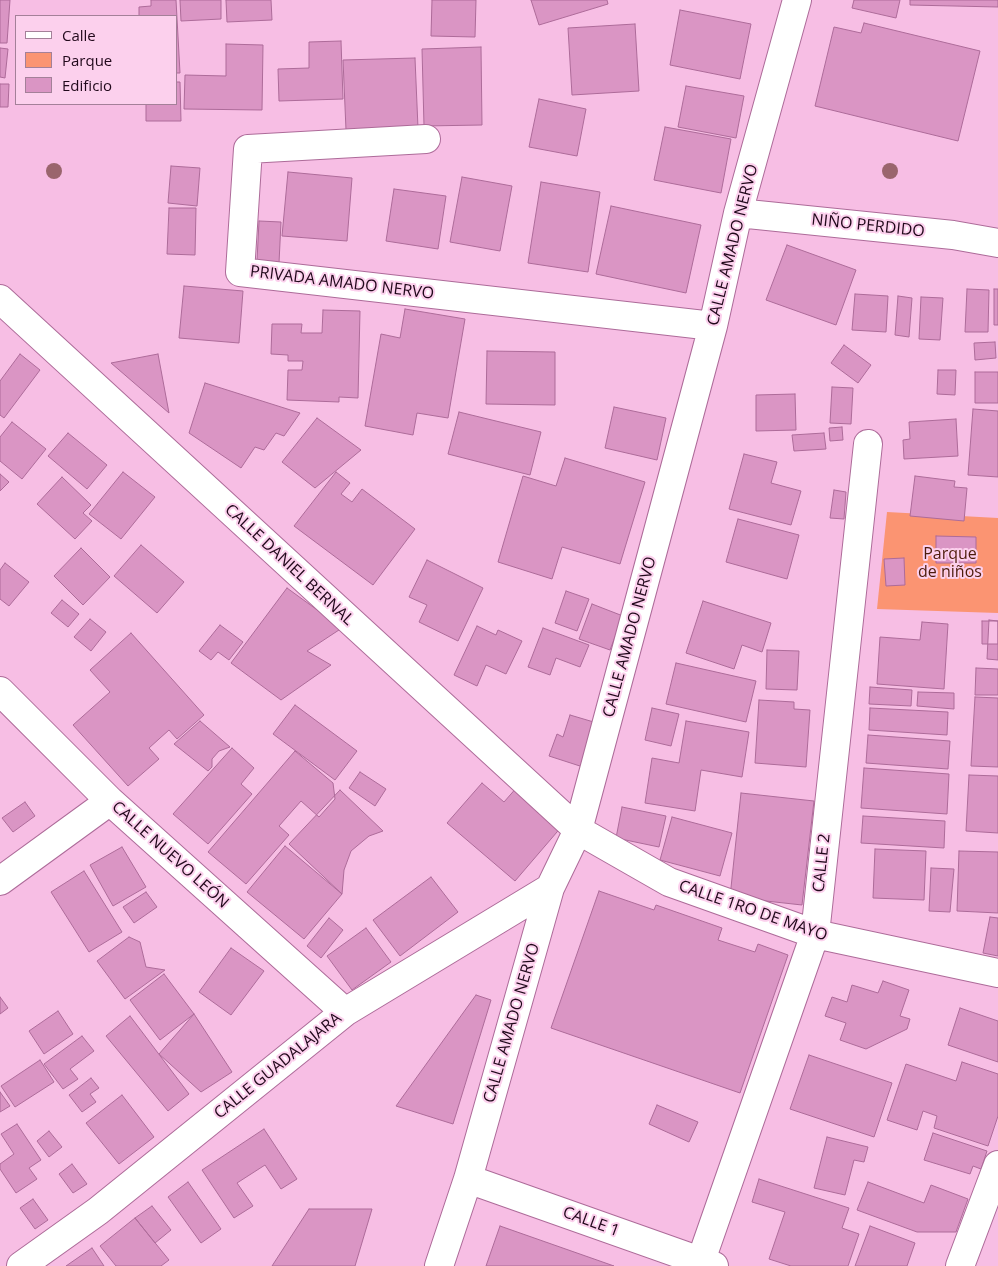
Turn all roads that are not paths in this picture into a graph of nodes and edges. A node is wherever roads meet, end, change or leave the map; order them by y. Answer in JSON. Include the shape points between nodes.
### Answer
{"nodes":[{"id":1,"x":797,"y":0,"type":"edge"},
{"id":2,"x":426,"y":139,"type":"dead end"},
{"id":3,"x":738,"y":213,"type":"junction"},
{"id":4,"x":998,"y":243,"type":"edge"},
{"id":5,"x":0,"y":300,"type":"edge"},
{"id":6,"x":713,"y":326,"type":"junction"},
{"id":7,"x":868,"y":444,"type":"dead end"},
{"id":8,"x":0,"y":691,"type":"edge"},
{"id":9,"x":110,"y":801,"type":"junction"},
{"id":10,"x":578,"y":830,"type":"junction"},
{"id":11,"x":0,"y":881,"type":"edge"},
{"id":12,"x":550,"y":888,"type":"junction"},
{"id":13,"x":815,"y":934,"type":"junction"},
{"id":14,"x":998,"y":974,"type":"edge"},
{"id":15,"x":345,"y":1012,"type":"junction"},
{"id":16,"x":998,"y":1165,"type":"edge"},
{"id":17,"x":468,"y":1179,"type":"junction"},
{"id":18,"x":705,"y":1264,"type":"edge"},
{"id":19,"x":21,"y":1266,"type":"edge"},
{"id":20,"x":439,"y":1266,"type":"edge"},
{"id":21,"x":960,"y":1266,"type":"edge"}],
"edges":[{"from":1,"to":3,"type":"street","name":"CALLE AMADO NERVO"},
{"from":2,"to":6,"type":"street","name":"PRIVADA AMADO NERVO","via":[[248,149],[240,272]]},
{"from":3,"to":4,"type":"street","name":"NIÑO PERDIDO","via":[[952,235]]},
{"from":3,"to":6,"type":"street","name":"CALLE AMADO NERVO"},
{"from":5,"to":10,"type":"street","name":"CALLE DANIEL BERNAL"},
{"from":6,"to":10,"type":"street","name":"CALLE AMADO NERVO"},
{"from":7,"to":13,"type":"street","name":"CALLE 2"},
{"from":8,"to":9,"type":"street","name":"CALLE NUEVO LEÓN"},
{"from":9,"to":11,"type":"street"},
{"from":9,"to":15,"type":"street","name":"CALLE NUEVO LEÓN"},
{"from":10,"to":12,"type":"street","name":"CALLE AMADO NERVO"},
{"from":10,"to":13,"type":"street","name":"CALLE 1RO DE MAYO","via":[[669,882]]},
{"from":12,"to":15,"type":"street","name":"CALLE GUADALAJARA"},
{"from":12,"to":17,"type":"street","name":"CALLE AMADO NERVO"},
{"from":13,"to":14,"type":"street","name":"CALLE 1RO DE MAYO"},
{"from":13,"to":18,"type":"street","name":"CALLE 2"},
{"from":15,"to":19,"type":"street","name":"CALLE GUADALAJARA","via":[[98,1210]]},
{"from":16,"to":21,"type":"street"},
{"from":17,"to":18,"type":"street","name":"CALLE 1"},
{"from":17,"to":20,"type":"street","name":"CALLE AMADO NERVO"}]}
